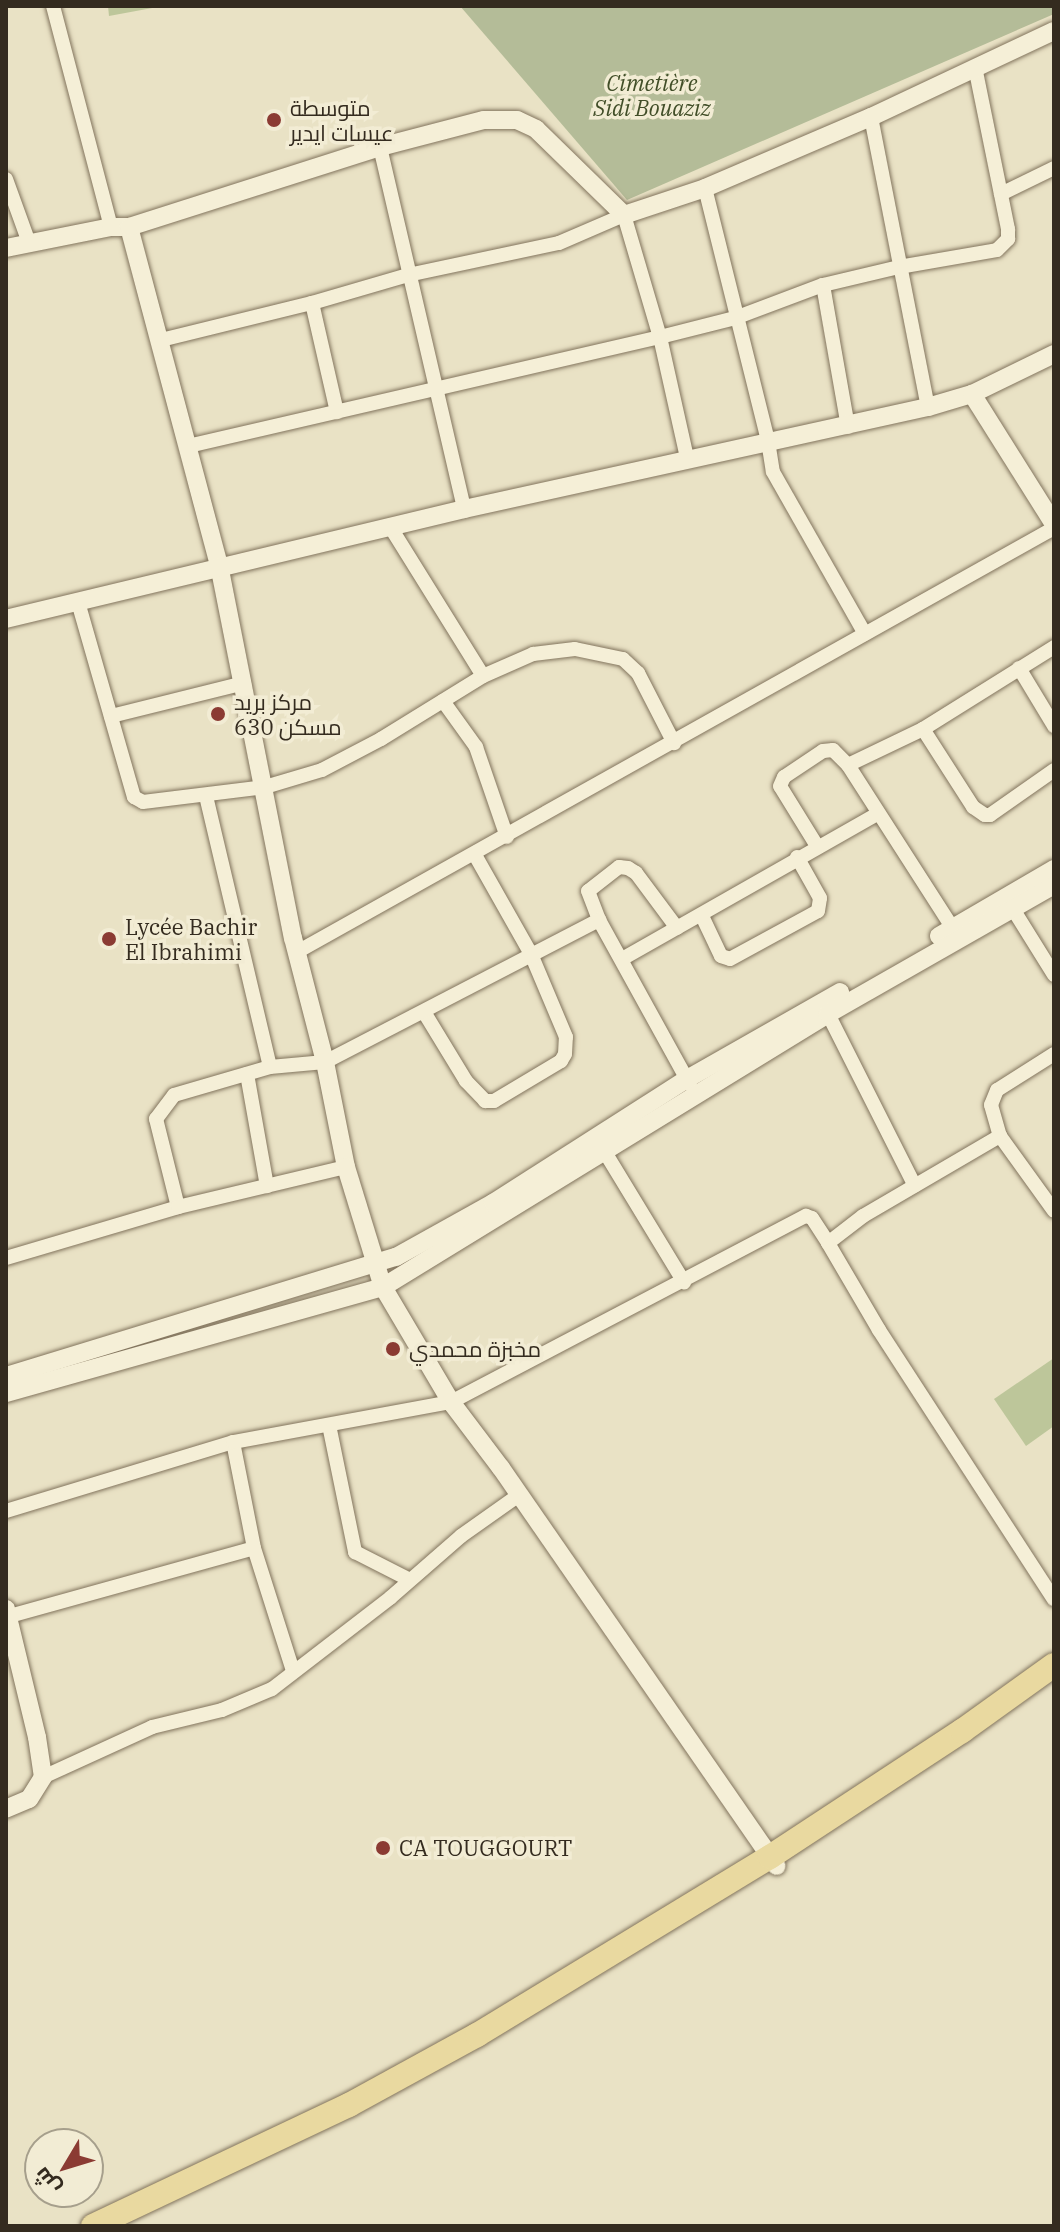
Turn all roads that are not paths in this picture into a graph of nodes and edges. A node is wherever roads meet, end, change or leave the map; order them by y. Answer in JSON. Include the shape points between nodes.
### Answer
{"nodes":[{"id":1,"x":53,"y":6,"type":"edge"},
{"id":2,"x":1054,"y":31,"type":"edge"},
{"id":3,"x":975,"y":67,"type":"junction"},
{"id":4,"x":871,"y":117,"type":"junction"},
{"id":5,"x":380,"y":147,"type":"junction"},
{"id":6,"x":1054,"y":168,"type":"edge"},
{"id":7,"x":6,"y":179,"type":"edge"},
{"id":8,"x":705,"y":188,"type":"junction"},
{"id":9,"x":1001,"y":194,"type":"junction"},
{"id":10,"x":624,"y":215,"type":"junction"},
{"id":11,"x":120,"y":227,"type":"junction"},
{"id":12,"x":29,"y":243,"type":"junction"},
{"id":13,"x":6,"y":248,"type":"edge"},
{"id":14,"x":899,"y":267,"type":"junction"},
{"id":15,"x":408,"y":275,"type":"junction"},
{"id":16,"x":823,"y":285,"type":"junction"},
{"id":17,"x":312,"y":303,"type":"junction"},
{"id":18,"x":735,"y":318,"type":"junction"},
{"id":19,"x":660,"y":337,"type":"junction"},
{"id":20,"x":161,"y":340,"type":"junction"},
{"id":21,"x":1054,"y":354,"type":"edge"},
{"id":22,"x":434,"y":389,"type":"junction"},
{"id":23,"x":972,"y":394,"type":"junction"},
{"id":24,"x":928,"y":407,"type":"junction"},
{"id":25,"x":337,"y":412,"type":"junction"},
{"id":26,"x":848,"y":427,"type":"junction"},
{"id":27,"x":768,"y":441,"type":"junction"},
{"id":28,"x":188,"y":446,"type":"junction"},
{"id":29,"x":687,"y":458,"type":"junction"},
{"id":30,"x":464,"y":509,"type":"junction"},
{"id":31,"x":1054,"y":526,"type":"edge"},
{"id":32,"x":391,"y":528,"type":"junction"},
{"id":33,"x":220,"y":570,"type":"junction"},
{"id":34,"x":78,"y":602,"type":"junction"},
{"id":35,"x":6,"y":619,"type":"edge"},
{"id":36,"x":865,"y":634,"type":"junction"},
{"id":37,"x":1054,"y":647,"type":"edge"},
{"id":38,"x":1019,"y":668,"type":"junction"},
{"id":39,"x":483,"y":676,"type":"junction"},
{"id":40,"x":244,"y":683,"type":"junction"},
{"id":41,"x":443,"y":701,"type":"junction"},
{"id":42,"x":111,"y":716,"type":"junction"},
{"id":43,"x":1054,"y":726,"type":"edge"},
{"id":44,"x":923,"y":729,"type":"junction"},
{"id":45,"x":674,"y":743,"type":"junction"},
{"id":46,"x":848,"y":765,"type":"junction"},
{"id":47,"x":1054,"y":770,"type":"edge"},
{"id":48,"x":265,"y":787,"type":"junction"},
{"id":49,"x":206,"y":796,"type":"junction"},
{"id":50,"x":877,"y":814,"type":"junction"},
{"id":51,"x":507,"y":837,"type":"junction"},
{"id":52,"x":817,"y":846,"type":"junction"},
{"id":53,"x":475,"y":855,"type":"junction"},
{"id":54,"x":797,"y":857,"type":"junction"},
{"id":55,"x":1054,"y":869,"type":"edge"},
{"id":56,"x":1054,"y":885,"type":"edge"},
{"id":57,"x":1009,"y":903,"type":"junction"},
{"id":58,"x":702,"y":916,"type":"junction"},
{"id":59,"x":599,"y":920,"type":"junction"},
{"id":60,"x":677,"y":928,"type":"junction"},
{"id":61,"x":956,"y":934,"type":"junction"},
{"id":62,"x":297,"y":952,"type":"junction"},
{"id":63,"x":531,"y":954,"type":"junction"},
{"id":64,"x":622,"y":959,"type":"junction"},
{"id":65,"x":1054,"y":975,"type":"edge"},
{"id":66,"x":825,"y":1008,"type":"junction"},
{"id":67,"x":424,"y":1012,"type":"junction"},
{"id":68,"x":1054,"y":1054,"type":"edge"},
{"id":69,"x":325,"y":1062,"type":"junction"},
{"id":70,"x":270,"y":1067,"type":"junction"},
{"id":71,"x":247,"y":1074,"type":"junction"},
{"id":72,"x":691,"y":1088,"type":"junction"},
{"id":73,"x":1000,"y":1136,"type":"junction"},
{"id":74,"x":601,"y":1145,"type":"junction"},
{"id":75,"x":346,"y":1167,"type":"junction"},
{"id":76,"x":267,"y":1186,"type":"junction"},
{"id":77,"x":915,"y":1186,"type":"junction"},
{"id":78,"x":178,"y":1207,"type":"junction"},
{"id":79,"x":1054,"y":1211,"type":"edge"},
{"id":80,"x":828,"y":1243,"type":"junction"},
{"id":81,"x":6,"y":1258,"type":"edge"},
{"id":82,"x":375,"y":1266,"type":"junction"},
{"id":83,"x":684,"y":1282,"type":"junction"},
{"id":84,"x":383,"y":1287,"type":"junction"},
{"id":85,"x":6,"y":1376,"type":"edge"},
{"id":86,"x":6,"y":1393,"type":"edge"},
{"id":87,"x":451,"y":1402,"type":"junction"},
{"id":88,"x":329,"y":1425,"type":"junction"},
{"id":89,"x":233,"y":1442,"type":"junction"},
{"id":90,"x":519,"y":1495,"type":"junction"},
{"id":91,"x":6,"y":1511,"type":"edge"},
{"id":92,"x":254,"y":1548,"type":"junction"},
{"id":93,"x":408,"y":1579,"type":"junction"},
{"id":94,"x":1054,"y":1599,"type":"edge"},
{"id":95,"x":7,"y":1614,"type":"edge"},
{"id":96,"x":1054,"y":1665,"type":"edge"},
{"id":97,"x":293,"y":1671,"type":"junction"},
{"id":98,"x":1054,"y":1680,"type":"edge"},
{"id":99,"x":43,"y":1777,"type":"junction"},
{"id":100,"x":6,"y":1809,"type":"edge"},
{"id":101,"x":774,"y":1861,"type":"junction"},
{"id":102,"x":93,"y":2226,"type":"edge"},
{"id":103,"x":120,"y":2226,"type":"edge"}],
"edges":[{"from":1,"to":11,"type":"street"},
{"from":2,"to":3,"type":"street"},
{"from":3,"to":4,"type":"street"},
{"from":3,"to":9,"type":"street"},
{"from":4,"to":8,"type":"street"},
{"from":4,"to":14,"type":"street"},
{"from":5,"to":10,"type":"street","via":[[484,120],[517,120],[548,137]]},
{"from":5,"to":11,"type":"street"},
{"from":5,"to":15,"type":"street"},
{"from":6,"to":9,"type":"street"},
{"from":7,"to":12,"type":"street"},
{"from":8,"to":10,"type":"street"},
{"from":8,"to":18,"type":"street"},
{"from":9,"to":14,"type":"street","via":[[1008,239],[997,250]]},
{"from":10,"to":15,"type":"street","via":[[559,243]]},
{"from":10,"to":19,"type":"street"},
{"from":11,"to":12,"type":"street"},
{"from":11,"to":20,"type":"street"},
{"from":12,"to":13,"type":"street"},
{"from":14,"to":16,"type":"street"},
{"from":14,"to":24,"type":"street"},
{"from":15,"to":17,"type":"street"},
{"from":15,"to":22,"type":"street"},
{"from":16,"to":18,"type":"street"},
{"from":16,"to":26,"type":"street"},
{"from":17,"to":20,"type":"street"},
{"from":17,"to":25,"type":"street"},
{"from":18,"to":19,"type":"street"},
{"from":18,"to":27,"type":"street"},
{"from":19,"to":22,"type":"street"},
{"from":19,"to":29,"type":"street"},
{"from":20,"to":28,"type":"street"},
{"from":21,"to":23,"type":"street"},
{"from":22,"to":25,"type":"street"},
{"from":22,"to":30,"type":"street"},
{"from":23,"to":24,"type":"street"},
{"from":23,"to":31,"type":"street"},
{"from":24,"to":26,"type":"street"},
{"from":25,"to":28,"type":"street"},
{"from":26,"to":27,"type":"street"},
{"from":27,"to":29,"type":"street"},
{"from":27,"to":36,"type":"street","via":[[776,479]]},
{"from":28,"to":33,"type":"street"},
{"from":29,"to":30,"type":"street"},
{"from":30,"to":32,"type":"street"},
{"from":31,"to":36,"type":"street"},
{"from":32,"to":33,"type":"street"},
{"from":32,"to":39,"type":"street"},
{"from":33,"to":34,"type":"street"},
{"from":33,"to":40,"type":"street"},
{"from":34,"to":35,"type":"street"},
{"from":34,"to":42,"type":"street"},
{"from":36,"to":45,"type":"street"},
{"from":37,"to":38,"type":"street"},
{"from":38,"to":43,"type":"street"},
{"from":38,"to":44,"type":"street"},
{"from":39,"to":41,"type":"street"},
{"from":39,"to":45,"type":"street","via":[[533,654],[575,649],[623,659],[638,673]]},
{"from":40,"to":42,"type":"street"},
{"from":40,"to":48,"type":"street"},
{"from":41,"to":48,"type":"street","via":[[322,770]]},
{"from":41,"to":51,"type":"street","via":[[476,747]]},
{"from":42,"to":49,"type":"street","via":[[134,797],[154,803]]},
{"from":44,"to":46,"type":"street"},
{"from":44,"to":47,"type":"street","via":[[973,807],[985,815]]},
{"from":45,"to":51,"type":"street"},
{"from":46,"to":50,"type":"street"},
{"from":46,"to":52,"type":"street","via":[[828,749],[781,781],[781,792]]},
{"from":48,"to":49,"type":"street"},
{"from":48,"to":62,"type":"street"},
{"from":49,"to":70,"type":"street"},
{"from":50,"to":52,"type":"street"},
{"from":50,"to":61,"type":"street"},
{"from":51,"to":53,"type":"street"},
{"from":52,"to":54,"type":"street"},
{"from":53,"to":62,"type":"street"},
{"from":53,"to":63,"type":"street"},
{"from":54,"to":58,"type":"street"},
{"from":54,"to":58,"type":"street","via":[[820,898],[818,911],[730,959],[721,956]]},
{"from":55,"to":57,"type":"street"},
{"from":56,"to":57,"type":"street"},
{"from":57,"to":61,"type":"street"},
{"from":57,"to":65,"type":"street"},
{"from":58,"to":60,"type":"street"},
{"from":59,"to":60,"type":"street","via":[[588,891],[623,866],[636,873]]},
{"from":59,"to":63,"type":"street"},
{"from":59,"to":64,"type":"street"},
{"from":60,"to":64,"type":"street"},
{"from":61,"to":66,"type":"street"},
{"from":62,"to":69,"type":"street"},
{"from":63,"to":67,"type":"street"},
{"from":63,"to":67,"type":"street","via":[[566,1037],[565,1054],[494,1101],[478,1096],[466,1081]]},
{"from":64,"to":72,"type":"street"},
{"from":66,"to":72,"type":"street"},
{"from":66,"to":77,"type":"street"},
{"from":67,"to":69,"type":"street"},
{"from":68,"to":73,"type":"street","via":[[993,1094]]},
{"from":69,"to":70,"type":"street"},
{"from":69,"to":75,"type":"street"},
{"from":70,"to":71,"type":"street"},
{"from":71,"to":76,"type":"street"},
{"from":71,"to":78,"type":"street","via":[[174,1095],[159,1111],[156,1119]]},
{"from":72,"to":74,"type":"street"},
{"from":73,"to":77,"type":"street"},
{"from":73,"to":79,"type":"street"},
{"from":74,"to":82,"type":"street"},
{"from":74,"to":83,"type":"street"},
{"from":74,"to":84,"type":"street"},
{"from":75,"to":76,"type":"street"},
{"from":75,"to":82,"type":"street"},
{"from":76,"to":78,"type":"street"},
{"from":77,"to":80,"type":"street"},
{"from":78,"to":81,"type":"street"},
{"from":80,"to":83,"type":"street","via":[[812,1218],[800,1217]]},
{"from":80,"to":94,"type":"street"},
{"from":82,"to":84,"type":"street"},
{"from":82,"to":85,"type":"street"},
{"from":83,"to":87,"type":"street"},
{"from":84,"to":86,"type":"street"},
{"from":84,"to":87,"type":"street"},
{"from":87,"to":88,"type":"street"},
{"from":87,"to":90,"type":"street"},
{"from":88,"to":89,"type":"street"},
{"from":88,"to":93,"type":"street","via":[[355,1552]]},
{"from":89,"to":91,"type":"street"},
{"from":89,"to":92,"type":"street"},
{"from":90,"to":93,"type":"street"},
{"from":90,"to":101,"type":"street"},
{"from":92,"to":95,"type":"street"},
{"from":92,"to":97,"type":"street"},
{"from":93,"to":97,"type":"street"},
{"from":95,"to":99,"type":"street"},
{"from":96,"to":101,"type":"main road"},
{"from":97,"to":99,"type":"street","via":[[257,1697],[152,1727]]},
{"from":98,"to":101,"type":"main road"},
{"from":99,"to":100,"type":"street","via":[[29,1799]]},
{"from":101,"to":102,"type":"main road","via":[[393,2082]]},
{"from":101,"to":103,"type":"main road","via":[[375,2104]]}]}
